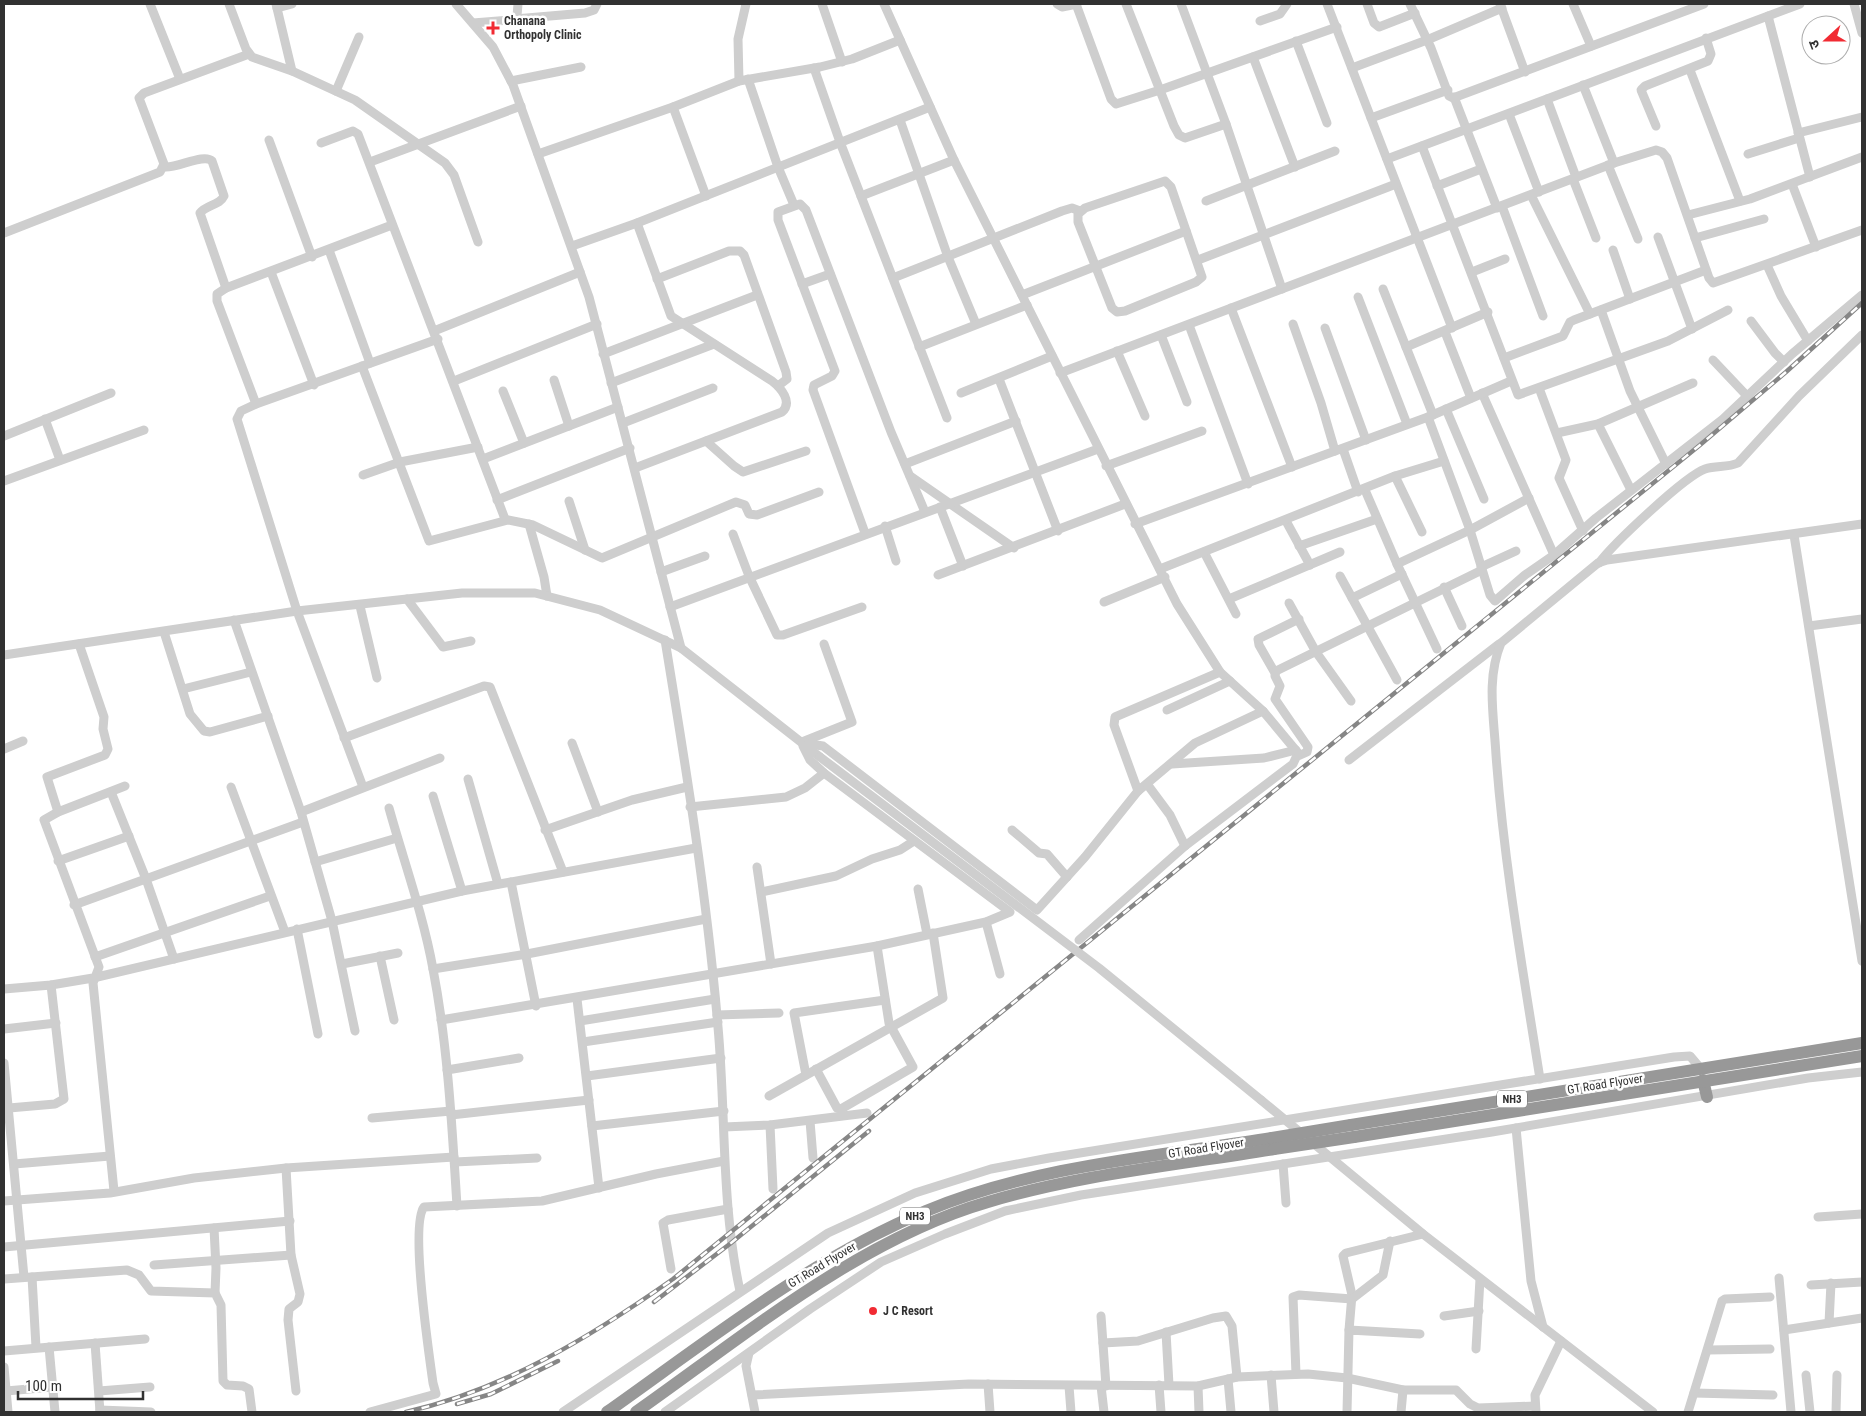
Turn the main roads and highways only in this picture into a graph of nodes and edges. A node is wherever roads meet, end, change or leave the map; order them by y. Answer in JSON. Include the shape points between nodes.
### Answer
{"nodes":[{"id":1,"x":1862,"y":1042,"type":"edge"},
{"id":2,"x":1862,"y":1056,"type":"edge"},
{"id":3,"x":1702,"y":1074,"type":"junction"},
{"id":4,"x":1707,"y":1097,"type":"road end"},
{"id":5,"x":1273,"y":1144,"type":"junction"},
{"id":6,"x":607,"y":1412,"type":"edge"},
{"id":7,"x":636,"y":1412,"type":"edge"}],
"edges":[{"from":1,"to":3,"type":"highway","name":"GT Road Flyover","number":"NH3"},
{"from":2,"to":3,"type":"highway","name":"GT Road Flyover","number":"NH3"},
{"from":3,"to":4,"type":"highway"},
{"from":3,"to":5,"type":"highway","name":"GT Road Flyover","number":"NH3","bridge":true},
{"from":5,"to":6,"type":"highway","name":"GT Road Flyover","number":"NH3","via":[[1062,1171],[927,1210],[871,1235],[818,1266]]},
{"from":5,"to":7,"type":"highway","name":"GT Road Flyover","number":"NH3","via":[[1062,1182],[987,1202],[930,1224],[878,1248],[825,1280]]}]}
